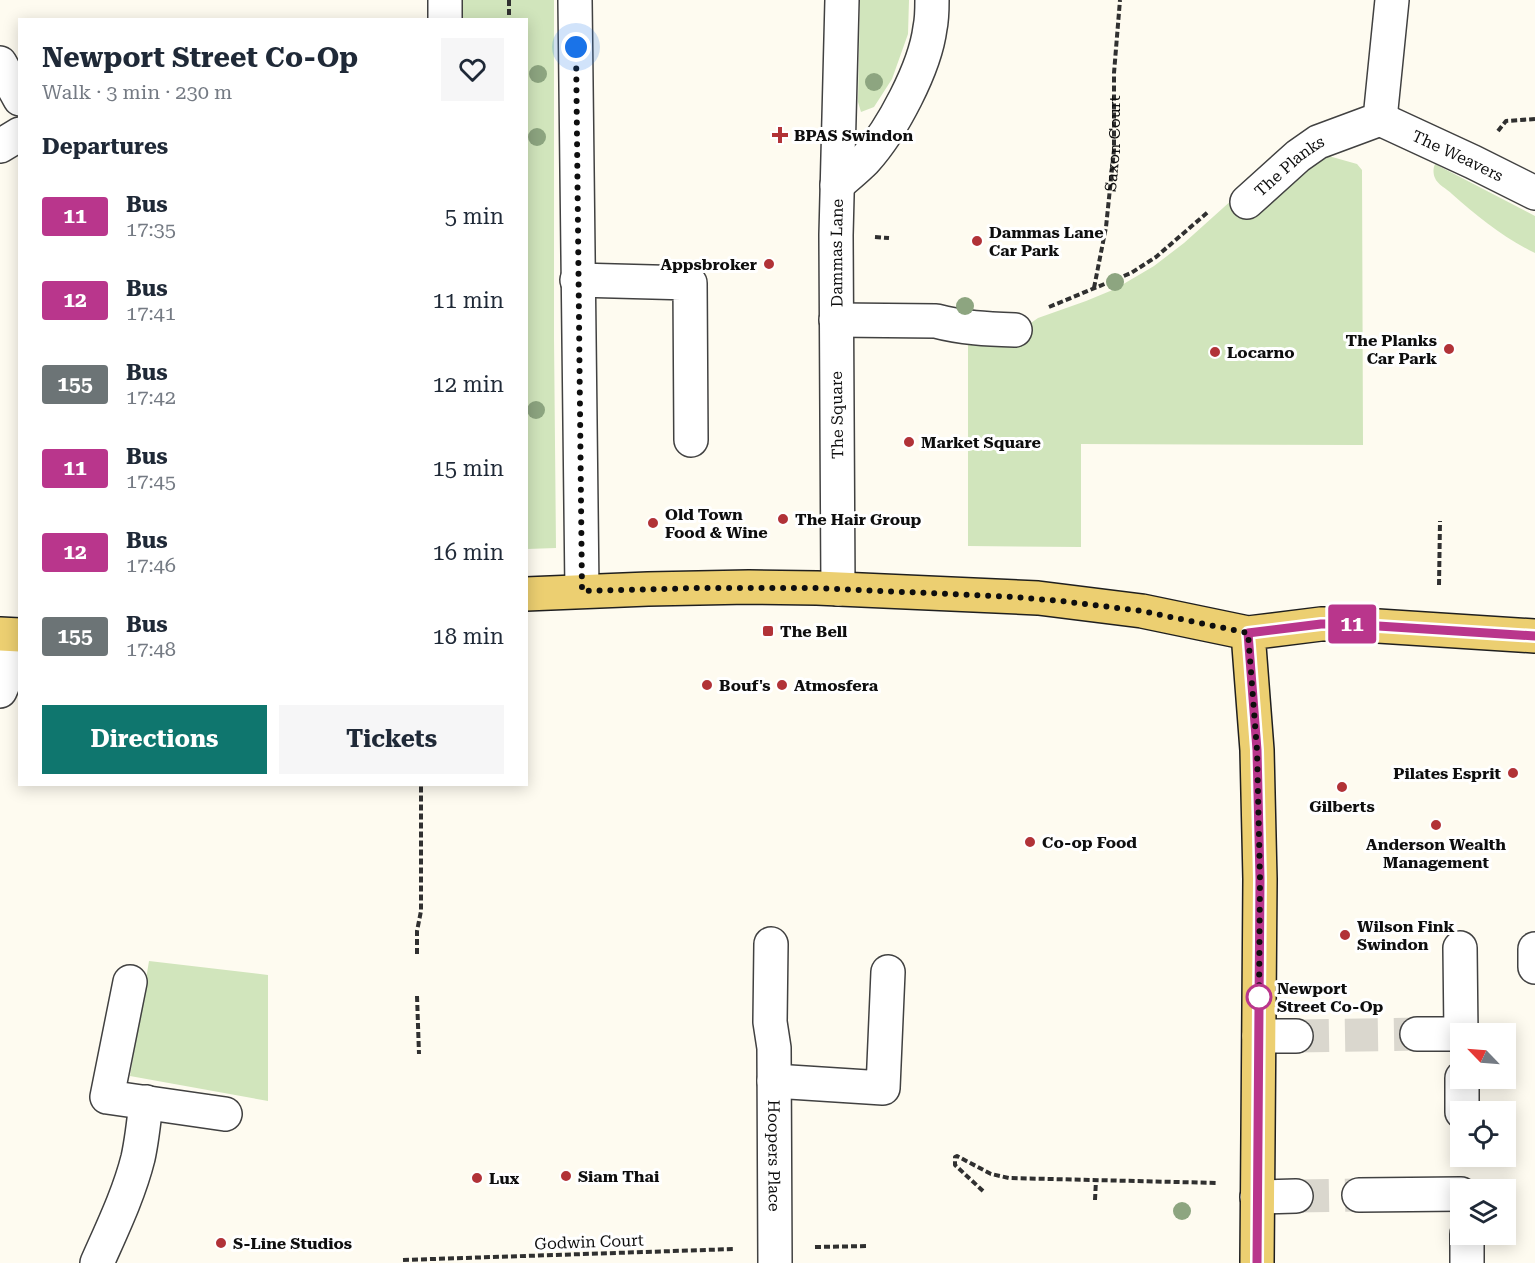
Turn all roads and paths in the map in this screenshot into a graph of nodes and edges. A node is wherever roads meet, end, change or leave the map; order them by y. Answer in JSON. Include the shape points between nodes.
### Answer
{"nodes":[{"id":1,"x":445,"y":0,"type":"edge"},
{"id":2,"x":509,"y":0,"type":"edge"},
{"id":3,"x":575,"y":0,"type":"edge"},
{"id":4,"x":842,"y":0,"type":"edge"},
{"id":5,"x":932,"y":0,"type":"edge"},
{"id":6,"x":1119,"y":0,"type":"edge"},
{"id":7,"x":1392,"y":0,"type":"edge"},
{"id":8,"x":445,"y":18,"type":"edge"},
{"id":9,"x":509,"y":18,"type":"edge"},
{"id":10,"x":0,"y":63,"type":"edge"},
{"id":11,"x":18,"y":95,"type":"edge"},
{"id":12,"x":1380,"y":119,"type":"junction"},
{"id":13,"x":18,"y":135,"type":"edge"},
{"id":14,"x":0,"y":146,"type":"edge"},
{"id":15,"x":837,"y":185,"type":"junction"},
{"id":16,"x":1535,"y":193,"type":"edge"},
{"id":17,"x":1247,"y":202,"type":"joint"},
{"id":18,"x":577,"y":280,"type":"junction"},
{"id":19,"x":1094,"y":288,"type":"junction"},
{"id":20,"x":1045,"y":308,"type":"dead end"},
{"id":21,"x":836,"y":320,"type":"junction"},
{"id":22,"x":1015,"y":330,"type":"dead end"},
{"id":23,"x":691,"y":440,"type":"dead end"},
{"id":24,"x":1440,"y":521,"type":"dead end"},
{"id":25,"x":1439,"y":585,"type":"dead end"},
{"id":26,"x":838,"y":589,"type":"junction"},
{"id":27,"x":582,"y":591,"type":"junction"},
{"id":28,"x":528,"y":594,"type":"edge"},
{"id":29,"x":1248,"y":633,"type":"junction"},
{"id":30,"x":0,"y":634,"type":"edge"},
{"id":31,"x":18,"y":634,"type":"edge"},
{"id":32,"x":1535,"y":636,"type":"edge"},
{"id":33,"x":18,"y":650,"type":"edge"},
{"id":34,"x":0,"y":691,"type":"edge"},
{"id":35,"x":421,"y":786,"type":"edge"},
{"id":36,"x":771,"y":944,"type":"dead end"},
{"id":37,"x":1460,"y":948,"type":"dead end"},
{"id":38,"x":1535,"y":949,"type":"edge"},
{"id":39,"x":417,"y":954,"type":"dead end"},
{"id":40,"x":1535,"y":967,"type":"edge"},
{"id":41,"x":888,"y":972,"type":"dead end"},
{"id":42,"x":130,"y":982,"type":"dead end"},
{"id":43,"x":417,"y":996,"type":"dead end"},
{"id":44,"x":1461,"y":1023,"type":"edge"},
{"id":45,"x":1417,"y":1034,"type":"tunnel mouth"},
{"id":46,"x":1450,"y":1034,"type":"edge"},
{"id":47,"x":1259,"y":1036,"type":"junction"},
{"id":48,"x":1296,"y":1036,"type":"tunnel mouth"},
{"id":49,"x":419,"y":1054,"type":"dead end"},
{"id":50,"x":774,"y":1081,"type":"junction"},
{"id":51,"x":146,"y":1102,"type":"junction"},
{"id":52,"x":225,"y":1114,"type":"dead end"},
{"id":53,"x":1096,"y":1180,"type":"junction"},
{"id":54,"x":1257,"y":1190,"type":"junction"},
{"id":55,"x":983,"y":1191,"type":"dead end"},
{"id":56,"x":1450,"y":1194,"type":"edge"},
{"id":57,"x":1359,"y":1195,"type":"tunnel mouth"},
{"id":58,"x":1296,"y":1196,"type":"tunnel mouth"},
{"id":59,"x":1095,"y":1200,"type":"dead end"},
{"id":60,"x":1467,"y":1245,"type":"edge"},
{"id":61,"x":868,"y":1246,"type":"dead end"},
{"id":62,"x":775,"y":1255,"type":"edge"},
{"id":63,"x":403,"y":1260,"type":"dead end"},
{"id":64,"x":97,"y":1263,"type":"edge"},
{"id":65,"x":1257,"y":1263,"type":"edge"},
{"id":66,"x":1467,"y":1263,"type":"edge"}],
"edges":[{"from":1,"to":8,"type":"street"},
{"from":2,"to":9,"type":"path"},
{"from":3,"to":18,"type":"street"},
{"from":4,"to":15,"type":"street","name":"Dammas Lane"},
{"from":5,"to":15,"type":"street","via":[[930,30],[902,105],[865,160]]},
{"from":6,"to":19,"type":"path","name":"Saxon Court","via":[[1113,150],[1106,226]]},
{"from":7,"to":12,"type":"street"},
{"from":10,"to":11,"type":"street"},
{"from":12,"to":16,"type":"street","name":"The Weavers"},
{"from":12,"to":17,"type":"street","name":"The Planks","via":[[1318,142]]},
{"from":13,"to":14,"type":"street"},
{"from":15,"to":21,"type":"street","name":"Dammas Lane"},
{"from":17,"to":19,"type":"path","name":"The Planks","via":[[1234,188],[1156,257],[1131,273]]},
{"from":18,"to":23,"type":"street","via":[[690,283]]},
{"from":18,"to":27,"type":"street"},
{"from":19,"to":20,"type":"path","name":"The Planks"},
{"from":21,"to":22,"type":"street","via":[[936,321]]},
{"from":21,"to":26,"type":"street","name":"The Square"},
{"from":24,"to":25,"type":"path"},
{"from":26,"to":27,"type":"main road"},
{"from":26,"to":29,"type":"main road","via":[[1061,601],[1142,611]]},
{"from":27,"to":28,"type":"main road"},
{"from":29,"to":32,"type":"main road","via":[[1347,624]]},
{"from":29,"to":47,"type":"main road","via":[[1260,855]]},
{"from":30,"to":31,"type":"main road"},
{"from":33,"to":34,"type":"street"},
{"from":35,"to":39,"type":"path"},
{"from":36,"to":50,"type":"street","name":"Hoopers Place"},
{"from":37,"to":44,"type":"street"},
{"from":38,"to":40,"type":"street"},
{"from":41,"to":50,"type":"street","via":[[884,1088]]},
{"from":42,"to":51,"type":"street","via":[[107,1097]]},
{"from":43,"to":49,"type":"path"},
{"from":45,"to":46,"type":"street"},
{"from":47,"to":48,"type":"street"},
{"from":47,"to":54,"type":"main road"},
{"from":50,"to":62,"type":"street","name":"Hoopers Place"},
{"from":51,"to":52,"type":"street"},
{"from":51,"to":64,"type":"street","via":[[138,1158]]},
{"from":53,"to":54,"type":"path"},
{"from":53,"to":55,"type":"path","via":[[999,1177],[957,1156],[955,1165]]},
{"from":53,"to":59,"type":"path"},
{"from":54,"to":58,"type":"street"},
{"from":54,"to":65,"type":"main road"},
{"from":56,"to":57,"type":"street"},
{"from":60,"to":66,"type":"street"},
{"from":61,"to":62,"type":"path","name":"Godwin Court"},
{"from":62,"to":63,"type":"path","name":"Godwin Court"}]}
